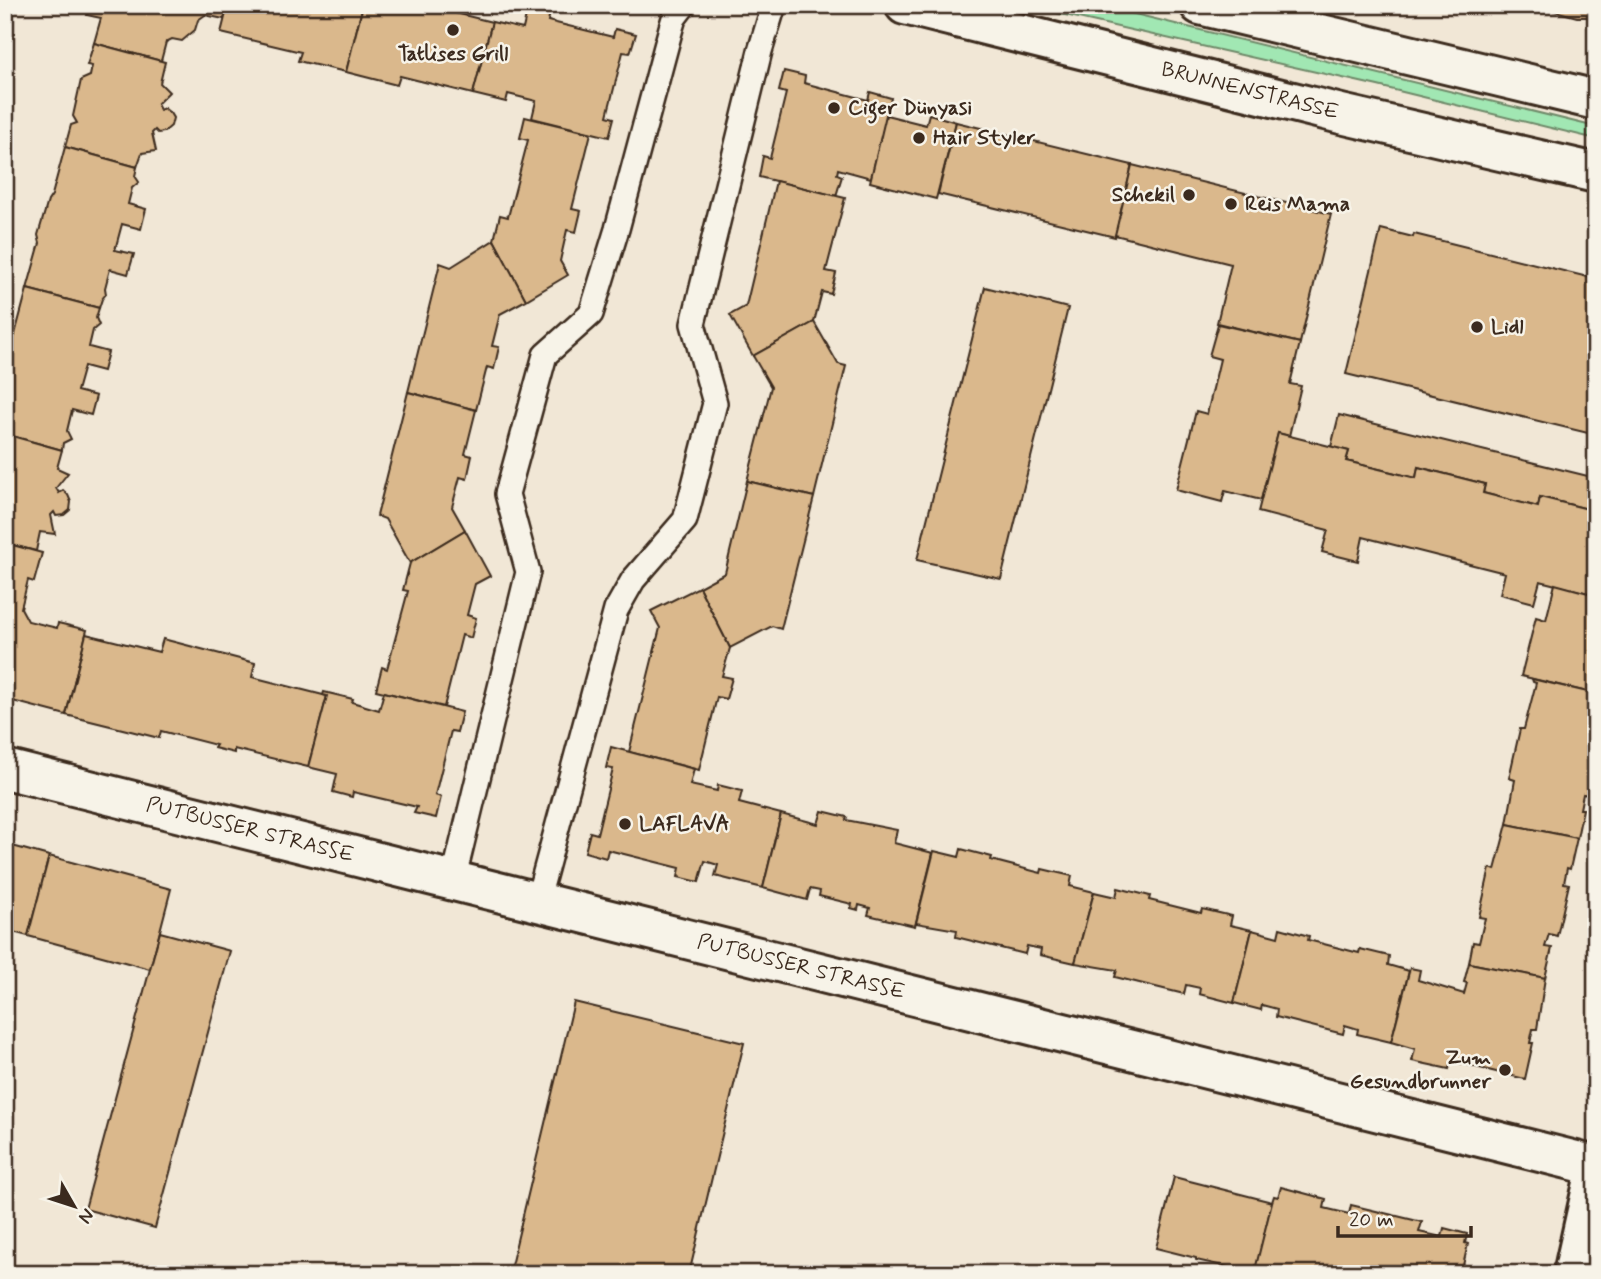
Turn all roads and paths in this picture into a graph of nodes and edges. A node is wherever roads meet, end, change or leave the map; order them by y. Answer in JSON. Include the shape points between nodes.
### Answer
{"nodes":[{"id":1,"x":684,"y":5,"type":"edge"},
{"id":2,"x":774,"y":5,"type":"edge"},
{"id":3,"x":905,"y":5,"type":"edge"},
{"id":4,"x":1200,"y":5,"type":"edge"},
{"id":5,"x":1596,"y":100,"type":"edge"},
{"id":6,"x":1596,"y":173,"type":"edge"},
{"id":7,"x":5,"y":769,"type":"edge"},
{"id":8,"x":453,"y":881,"type":"junction"},
{"id":9,"x":537,"y":902,"type":"junction"},
{"id":10,"x":1596,"y":1168,"type":"edge"},
{"id":11,"x":1573,"y":1274,"type":"edge"}],
"edges":[{"from":1,"to":8,"type":"lane","via":[[671,28],[591,314],[545,355],[507,494],[528,572]]},
{"from":2,"to":9,"type":"lane","via":[[693,324],[715,403],[688,507],[684,520],[633,580],[617,610]]},
{"from":3,"to":6,"type":"street","name":"BRUNNENSTRASSE"},
{"from":4,"to":5,"type":"street"},
{"from":7,"to":8,"type":"street","name":"PUTBUSSER STRASSE"},
{"from":8,"to":9,"type":"street","name":"PUTBUSSER STRASSE"},
{"from":9,"to":10,"type":"street","name":"PUTBUSSER STRASSE"},
{"from":10,"to":11,"type":"street"}]}
